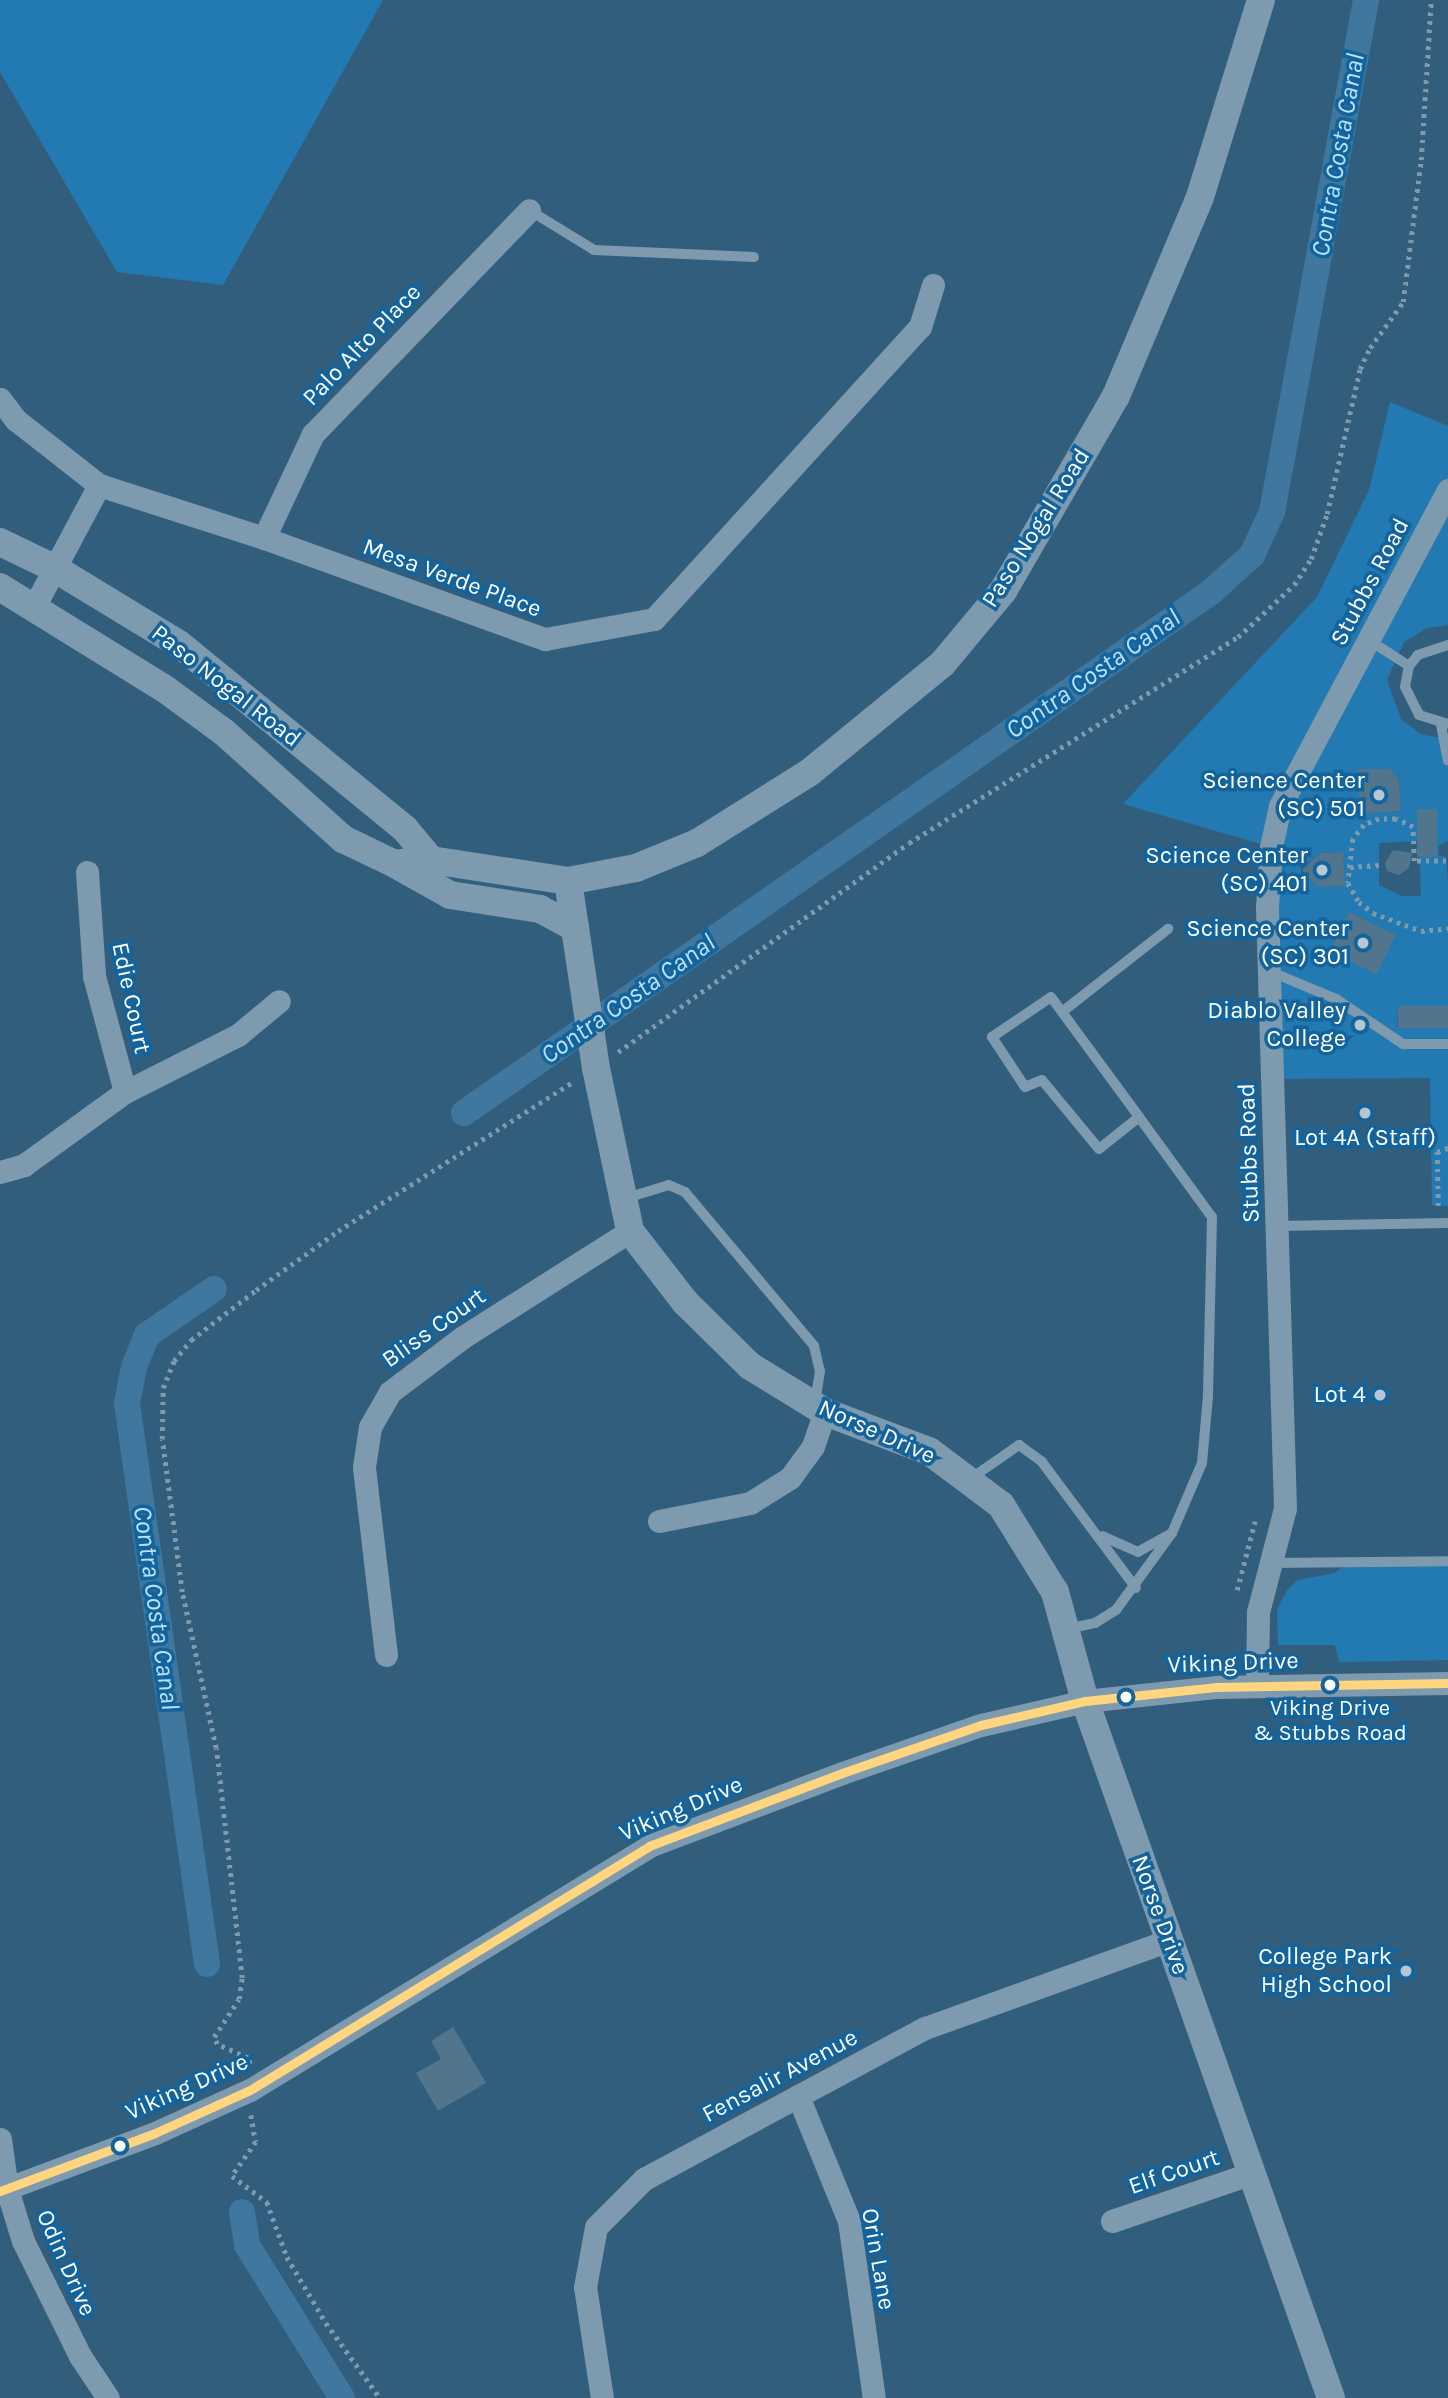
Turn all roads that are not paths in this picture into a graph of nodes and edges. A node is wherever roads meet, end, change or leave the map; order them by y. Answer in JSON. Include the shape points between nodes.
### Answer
{"nodes":[{"id":1,"x":1261,"y":0,"type":"edge"},
{"id":2,"x":529,"y":210,"type":"joint"},
{"id":3,"x":754,"y":257,"type":"dead end"},
{"id":4,"x":933,"y":285,"type":"dead end"},
{"id":5,"x":0,"y":399,"type":"edge"},
{"id":6,"x":99,"y":485,"type":"junction"},
{"id":7,"x":1448,"y":490,"type":"edge"},
{"id":8,"x":264,"y":538,"type":"junction"},
{"id":9,"x":0,"y":542,"type":"edge"},
{"id":10,"x":54,"y":568,"type":"junction"},
{"id":11,"x":0,"y":587,"type":"edge"},
{"id":12,"x":35,"y":605,"type":"junction"},
{"id":13,"x":1369,"y":640,"type":"junction"},
{"id":14,"x":1448,"y":645,"type":"edge"},
{"id":15,"x":1409,"y":666,"type":"junction"},
{"id":16,"x":1445,"y":724,"type":"edge"},
{"id":17,"x":1448,"y":760,"type":"edge"},
{"id":18,"x":430,"y":860,"type":"junction"},
{"id":19,"x":395,"y":864,"type":"junction"},
{"id":20,"x":87,"y":872,"type":"dead end"},
{"id":21,"x":568,"y":881,"type":"junction"},
{"id":22,"x":575,"y":928,"type":"junction"},
{"id":23,"x":1168,"y":929,"type":"dead end"},
{"id":24,"x":1269,"y":971,"type":"junction"},
{"id":25,"x":279,"y":1001,"type":"dead end"},
{"id":26,"x":1062,"y":1012,"type":"junction"},
{"id":27,"x":1448,"y":1044,"type":"edge"},
{"id":28,"x":125,"y":1092,"type":"junction"},
{"id":29,"x":1139,"y":1118,"type":"junction"},
{"id":30,"x":0,"y":1172,"type":"edge"},
{"id":31,"x":621,"y":1200,"type":"junction"},
{"id":32,"x":1448,"y":1223,"type":"edge"},
{"id":33,"x":1278,"y":1226,"type":"junction"},
{"id":34,"x":630,"y":1231,"type":"junction"},
{"id":35,"x":820,"y":1408,"type":"junction"},
{"id":36,"x":968,"y":1480,"type":"junction"},
{"id":37,"x":659,"y":1521,"type":"dead end"},
{"id":38,"x":1171,"y":1534,"type":"junction"},
{"id":39,"x":1100,"y":1535,"type":"junction"},
{"id":40,"x":1448,"y":1561,"type":"edge"},
{"id":41,"x":1271,"y":1563,"type":"junction"},
{"id":42,"x":1136,"y":1588,"type":"junction"},
{"id":43,"x":1065,"y":1629,"type":"junction"},
{"id":44,"x":386,"y":1655,"type":"dead end"},
{"id":45,"x":1448,"y":1683,"type":"edge"},
{"id":46,"x":1257,"y":1686,"type":"junction"},
{"id":47,"x":1085,"y":1701,"type":"junction"},
{"id":48,"x":1169,"y":1940,"type":"junction"},
{"id":49,"x":798,"y":2096,"type":"junction"},
{"id":50,"x":0,"y":2139,"type":"edge"},
{"id":51,"x":1252,"y":2173,"type":"junction"},
{"id":52,"x":3,"y":2190,"type":"edge"},
{"id":53,"x":1112,"y":2221,"type":"dead end"},
{"id":54,"x":108,"y":2398,"type":"edge"},
{"id":55,"x":602,"y":2398,"type":"edge"},
{"id":56,"x":874,"y":2398,"type":"edge"},
{"id":57,"x":1331,"y":2398,"type":"edge"}],
"edges":[{"from":1,"to":21,"type":"street","name":"Paso Nogal Road","via":[[1200,197],[1116,397],[1003,591],[943,663],[810,772],[697,843],[636,868]]},
{"from":2,"to":3,"type":"lane","via":[[594,250]]},
{"from":2,"to":8,"type":"street","name":"Palo Alto Place","via":[[313,434]]},
{"from":4,"to":8,"type":"street","name":"Mesa Verde Place","via":[[920,327],[654,619],[545,639]]},
{"from":5,"to":6,"type":"street","via":[[16,420]]},
{"from":6,"to":8,"type":"street","name":"Mesa Verde Place"},
{"from":6,"to":10,"type":"street"},
{"from":7,"to":13,"type":"street","name":"Stubbs Road"},
{"from":9,"to":10,"type":"street","name":"Paso Nogal Road"},
{"from":10,"to":12,"type":"street"},
{"from":10,"to":18,"type":"street","name":"Paso Nogal Road","via":[[179,644],[405,829]]},
{"from":11,"to":12,"type":"street","name":"Paso Nogal Road"},
{"from":12,"to":19,"type":"street","name":"Paso Nogal Road","via":[[225,733],[343,839]]},
{"from":13,"to":15,"type":"lane"},
{"from":13,"to":24,"type":"street","name":"Stubbs Road","via":[[1280,806],[1268,883]]},
{"from":14,"to":15,"type":"lane","via":[[1424,651]]},
{"from":15,"to":16,"type":"lane","via":[[1405,687],[1410,704],[1419,715]]},
{"from":16,"to":17,"type":"lane"},
{"from":18,"to":19,"type":"street","name":"Paso Nogal Road"},
{"from":18,"to":21,"type":"street","name":"Paso Nogal Road"},
{"from":19,"to":22,"type":"street","via":[[450,895],[540,909]]},
{"from":20,"to":28,"type":"street","name":"Edie Court","via":[[94,975]]},
{"from":21,"to":22,"type":"street","name":"Norse Drive"},
{"from":22,"to":31,"type":"street","name":"Norse Drive"},
{"from":23,"to":26,"type":"lane"},
{"from":24,"to":27,"type":"lane","via":[[1336,999],[1403,1044]]},
{"from":24,"to":33,"type":"street","name":"Stubbs Road"},
{"from":25,"to":28,"type":"street","via":[[238,1035]]},
{"from":26,"to":29,"type":"lane"},
{"from":26,"to":29,"type":"lane","via":[[1051,997],[992,1037],[1025,1087],[1042,1080],[1099,1149]]},
{"from":28,"to":30,"type":"street","via":[[24,1164]]},
{"from":29,"to":38,"type":"lane","via":[[1212,1217],[1202,1463]]},
{"from":31,"to":34,"type":"street","name":"Norse Drive"},
{"from":31,"to":35,"type":"lane","via":[[669,1185],[685,1192],[814,1346],[820,1371]]},
{"from":32,"to":33,"type":"lane"},
{"from":33,"to":41,"type":"street","name":"Stubbs Road","via":[[1284,1508]]},
{"from":34,"to":35,"type":"street","name":"Norse Drive","via":[[685,1301],[750,1366]]},
{"from":34,"to":44,"type":"street","name":"Bliss Court","via":[[464,1337],[390,1391],[370,1427],[364,1467]]},
{"from":35,"to":36,"type":"street","name":"Norse Drive","via":[[929,1451]]},
{"from":35,"to":37,"type":"street","via":[[813,1446],[790,1478],[750,1503]]},
{"from":36,"to":39,"type":"lane","via":[[1019,1445],[1042,1462]]},
{"from":36,"to":43,"type":"street","name":"Norse Drive","via":[[1001,1505],[1028,1544],[1055,1592]]},
{"from":38,"to":39,"type":"lane","via":[[1138,1552]]},
{"from":38,"to":42,"type":"lane"},
{"from":39,"to":42,"type":"lane"},
{"from":40,"to":41,"type":"lane"},
{"from":41,"to":46,"type":"street","name":"Stubbs Road","via":[[1258,1612]]},
{"from":42,"to":43,"type":"lane","via":[[1116,1610],[1095,1623]]},
{"from":43,"to":47,"type":"street","name":"Norse Drive"},
{"from":45,"to":46,"type":"street","name":"Viking Drive"},
{"from":46,"to":47,"type":"street","name":"Viking Drive"},
{"from":47,"to":48,"type":"street","name":"Norse Drive"},
{"from":47,"to":52,"type":"street","name":"Viking Drive","via":[[981,1725],[649,1846],[250,2090],[155,2133]]},
{"from":48,"to":49,"type":"street","name":"Fensalir Avenue","via":[[925,2028]]},
{"from":48,"to":51,"type":"street","name":"Norse Drive"},
{"from":49,"to":55,"type":"street","name":"Fensalir Avenue","via":[[644,2179],[596,2227],[585,2287]]},
{"from":49,"to":56,"type":"street","name":"Orin Lane","via":[[849,2221]]},
{"from":50,"to":52,"type":"street","name":"Odin Drive"},
{"from":51,"to":53,"type":"street","name":"Elf Court"},
{"from":51,"to":57,"type":"street","name":"Norse Drive"},
{"from":52,"to":54,"type":"street","name":"Odin Drive","via":[[80,2356]]}]}
